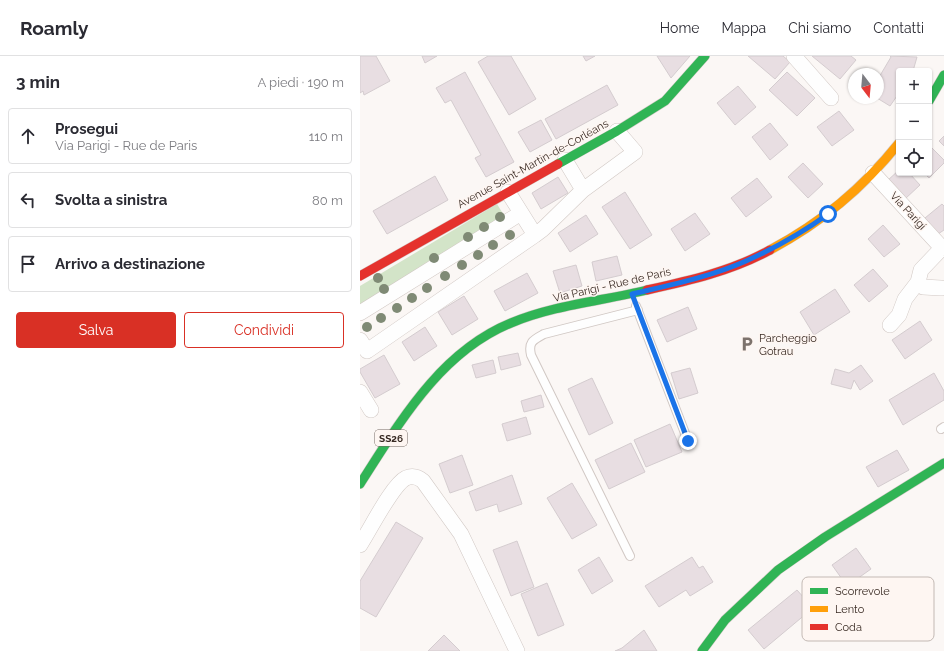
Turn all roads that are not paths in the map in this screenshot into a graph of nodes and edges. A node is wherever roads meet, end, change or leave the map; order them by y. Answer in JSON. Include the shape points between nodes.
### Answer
{"nodes":[{"id":1,"x":705,"y":56,"type":"edge"},
{"id":2,"x":794,"y":56,"type":"edge"},
{"id":3,"x":944,"y":74,"type":"edge"},
{"id":4,"x":932,"y":96,"type":"edge"},
{"id":5,"x":831,"y":98,"type":"dead end"},
{"id":6,"x":617,"y":131,"type":"junction"},
{"id":7,"x":896,"y":146,"type":"edge"},
{"id":8,"x":565,"y":160,"type":"junction"},
{"id":9,"x":873,"y":173,"type":"junction"},
{"id":10,"x":583,"y":190,"type":"junction"},
{"id":11,"x":508,"y":192,"type":"junction"},
{"id":12,"x":522,"y":212,"type":"junction"},
{"id":13,"x":539,"y":232,"type":"junction"},
{"id":14,"x":943,"y":248,"type":"edge"},
{"id":15,"x":360,"y":276,"type":"edge"},
{"id":16,"x":918,"y":282,"type":"junction"},
{"id":17,"x":941,"y":288,"type":"dead end"},
{"id":18,"x":632,"y":294,"type":"junction"},
{"id":19,"x":638,"y":310,"type":"junction"},
{"id":20,"x":360,"y":313,"type":"edge"},
{"id":21,"x":890,"y":326,"type":"dead end"},
{"id":22,"x":360,"y":340,"type":"edge"},
{"id":23,"x":360,"y":392,"type":"edge"},
{"id":24,"x":371,"y":410,"type":"dead end"},
{"id":25,"x":688,"y":441,"type":"dead end"},
{"id":26,"x":944,"y":463,"type":"edge"},
{"id":27,"x":360,"y":484,"type":"edge"},
{"id":28,"x":360,"y":545,"type":"edge"},
{"id":29,"x":630,"y":556,"type":"dead end"},
{"id":30,"x":518,"y":651,"type":"edge"},
{"id":31,"x":702,"y":651,"type":"edge"}],
"edges":[{"from":1,"to":6,"type":"street","name":"Avenue Saint-Martin-de-Corléans","via":[[665,101]]},
{"from":2,"to":5,"type":"street"},
{"from":3,"to":4,"type":"street"},
{"from":6,"to":8,"type":"street","name":"Avenue Saint-Martin-de-Corléans"},
{"from":6,"to":10,"type":"street","via":[[635,152]]},
{"from":7,"to":9,"type":"street","name":"Via Parigi - Rue de Paris","number":"SS26"},
{"from":8,"to":10,"type":"street"},
{"from":8,"to":11,"type":"street","name":"Avenue Saint-Martin-de-Corléans"},
{"from":9,"to":14,"type":"street","name":"Via Parigi"},
{"from":9,"to":18,"type":"street","name":"Via Parigi - Rue de Paris","number":"SS26","via":[[828,214],[784,243],[710,274]]},
{"from":10,"to":13,"type":"street"},
{"from":11,"to":12,"type":"street"},
{"from":11,"to":15,"type":"street","name":"Avenue Saint-Martin-de-Corléans"},
{"from":12,"to":13,"type":"street"},
{"from":12,"to":20,"type":"street"},
{"from":13,"to":22,"type":"street","via":[[367,351]]},
{"from":14,"to":16,"type":"street","via":[[921,270]]},
{"from":16,"to":17,"type":"street","via":[[924,287]]},
{"from":16,"to":21,"type":"street"},
{"from":18,"to":19,"type":"lane"},
{"from":18,"to":27,"type":"street","name":"Via Parigi - Rue de Paris","number":"SS26","via":[[535,315],[480,338],[454,359],[422,392]]},
{"from":19,"to":25,"type":"lane"},
{"from":19,"to":29,"type":"lane","via":[[544,334],[535,339],[529,349]]},
{"from":23,"to":24,"type":"street"},
{"from":26,"to":31,"type":"street","via":[[778,570],[725,620]]},
{"from":28,"to":30,"type":"street","via":[[398,485],[407,477],[419,477],[461,534]]}]}
